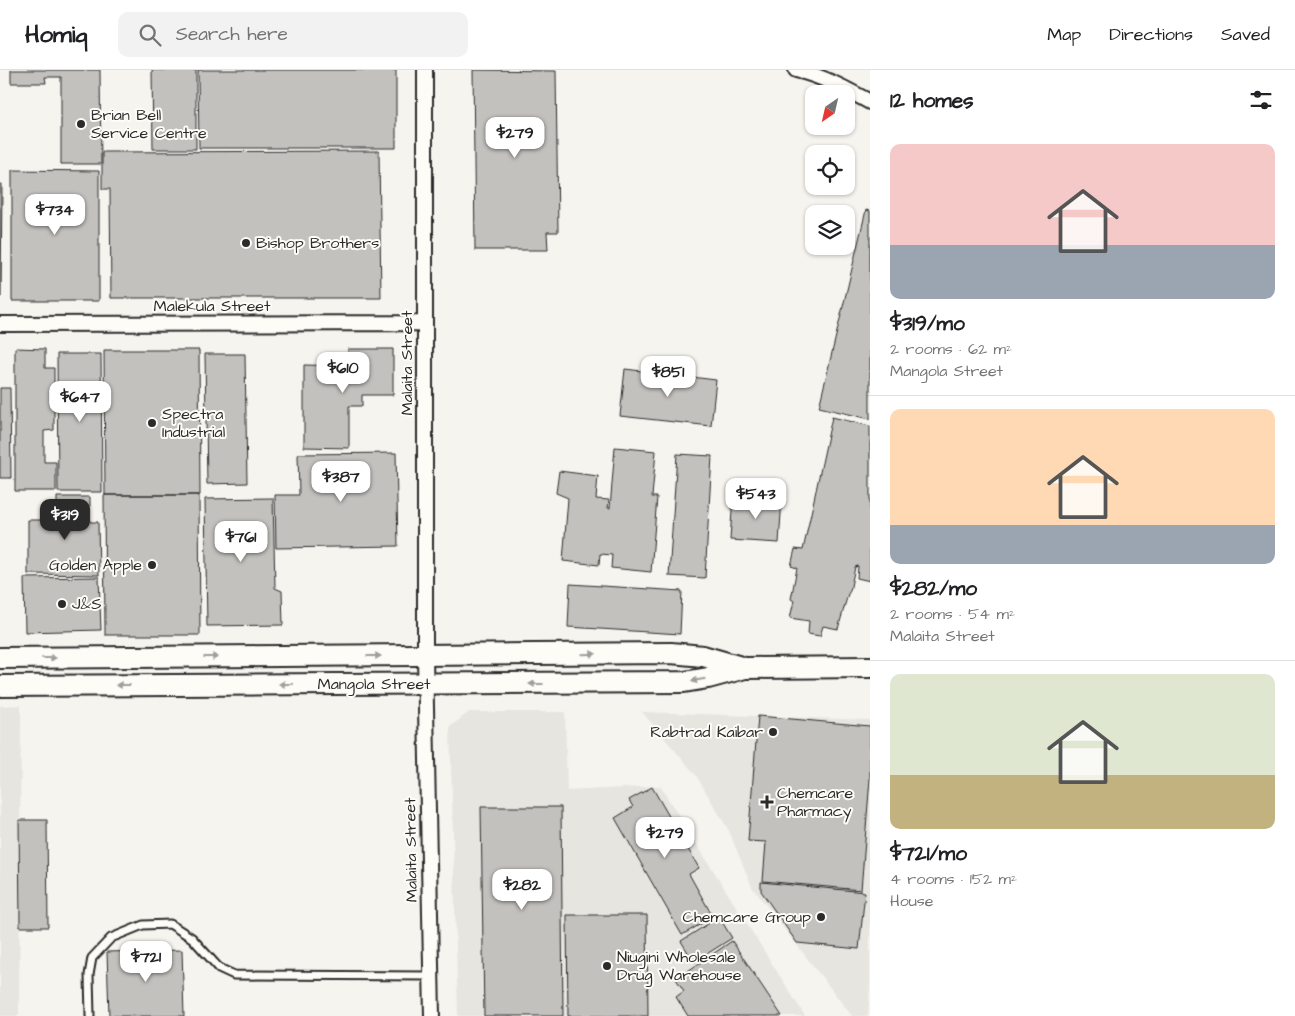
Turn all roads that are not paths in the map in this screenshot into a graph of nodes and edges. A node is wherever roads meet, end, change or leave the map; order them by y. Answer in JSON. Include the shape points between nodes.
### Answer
{"nodes":[{"id":1,"x":425,"y":70,"type":"edge"},
{"id":2,"x":796,"y":70,"type":"edge"},
{"id":3,"x":812,"y":72,"type":"edge"},
{"id":4,"x":870,"y":102,"type":"edge"},
{"id":5,"x":425,"y":323,"type":"junction"},
{"id":6,"x":0,"y":324,"type":"edge"},
{"id":7,"x":424,"y":656,"type":"junction"},
{"id":8,"x":0,"y":658,"type":"edge"},
{"id":9,"x":870,"y":667,"type":"edge"},
{"id":10,"x":745,"y":668,"type":"junction"},
{"id":11,"x":426,"y":684,"type":"junction"},
{"id":12,"x":0,"y":686,"type":"edge"},
{"id":13,"x":431,"y":976,"type":"junction"},
{"id":14,"x":90,"y":1016,"type":"edge"},
{"id":15,"x":432,"y":1016,"type":"edge"}],
"edges":[{"from":1,"to":5,"type":"street","name":"Malaita Street"},
{"from":2,"to":3,"type":"street"},
{"from":3,"to":4,"type":"street"},
{"from":5,"to":6,"type":"street","name":"Malekula Street"},
{"from":5,"to":7,"type":"street","name":"Malaita Street"},
{"from":8,"to":7,"type":"main road","name":"Mangola Street","one_way":true},
{"from":7,"to":10,"type":"main road","name":"Mangola Street","one_way":true,"via":[[671,654],[703,656]]},
{"from":7,"to":11,"type":"street","name":"Malaita Street"},
{"from":9,"to":10,"type":"main road","name":"Mangola Street"},
{"from":10,"to":11,"type":"main road","name":"Mangola Street","one_way":true,"via":[[684,682]]},
{"from":11,"to":12,"type":"main road","name":"Mangola Street","one_way":true},
{"from":11,"to":13,"type":"street","name":"Malaita Street"},
{"from":13,"to":14,"type":"lane","via":[[234,975],[219,968],[192,938],[170,924],[143,925],[112,938],[92,958]]},
{"from":13,"to":15,"type":"street","name":"Malaita Street"}]}
